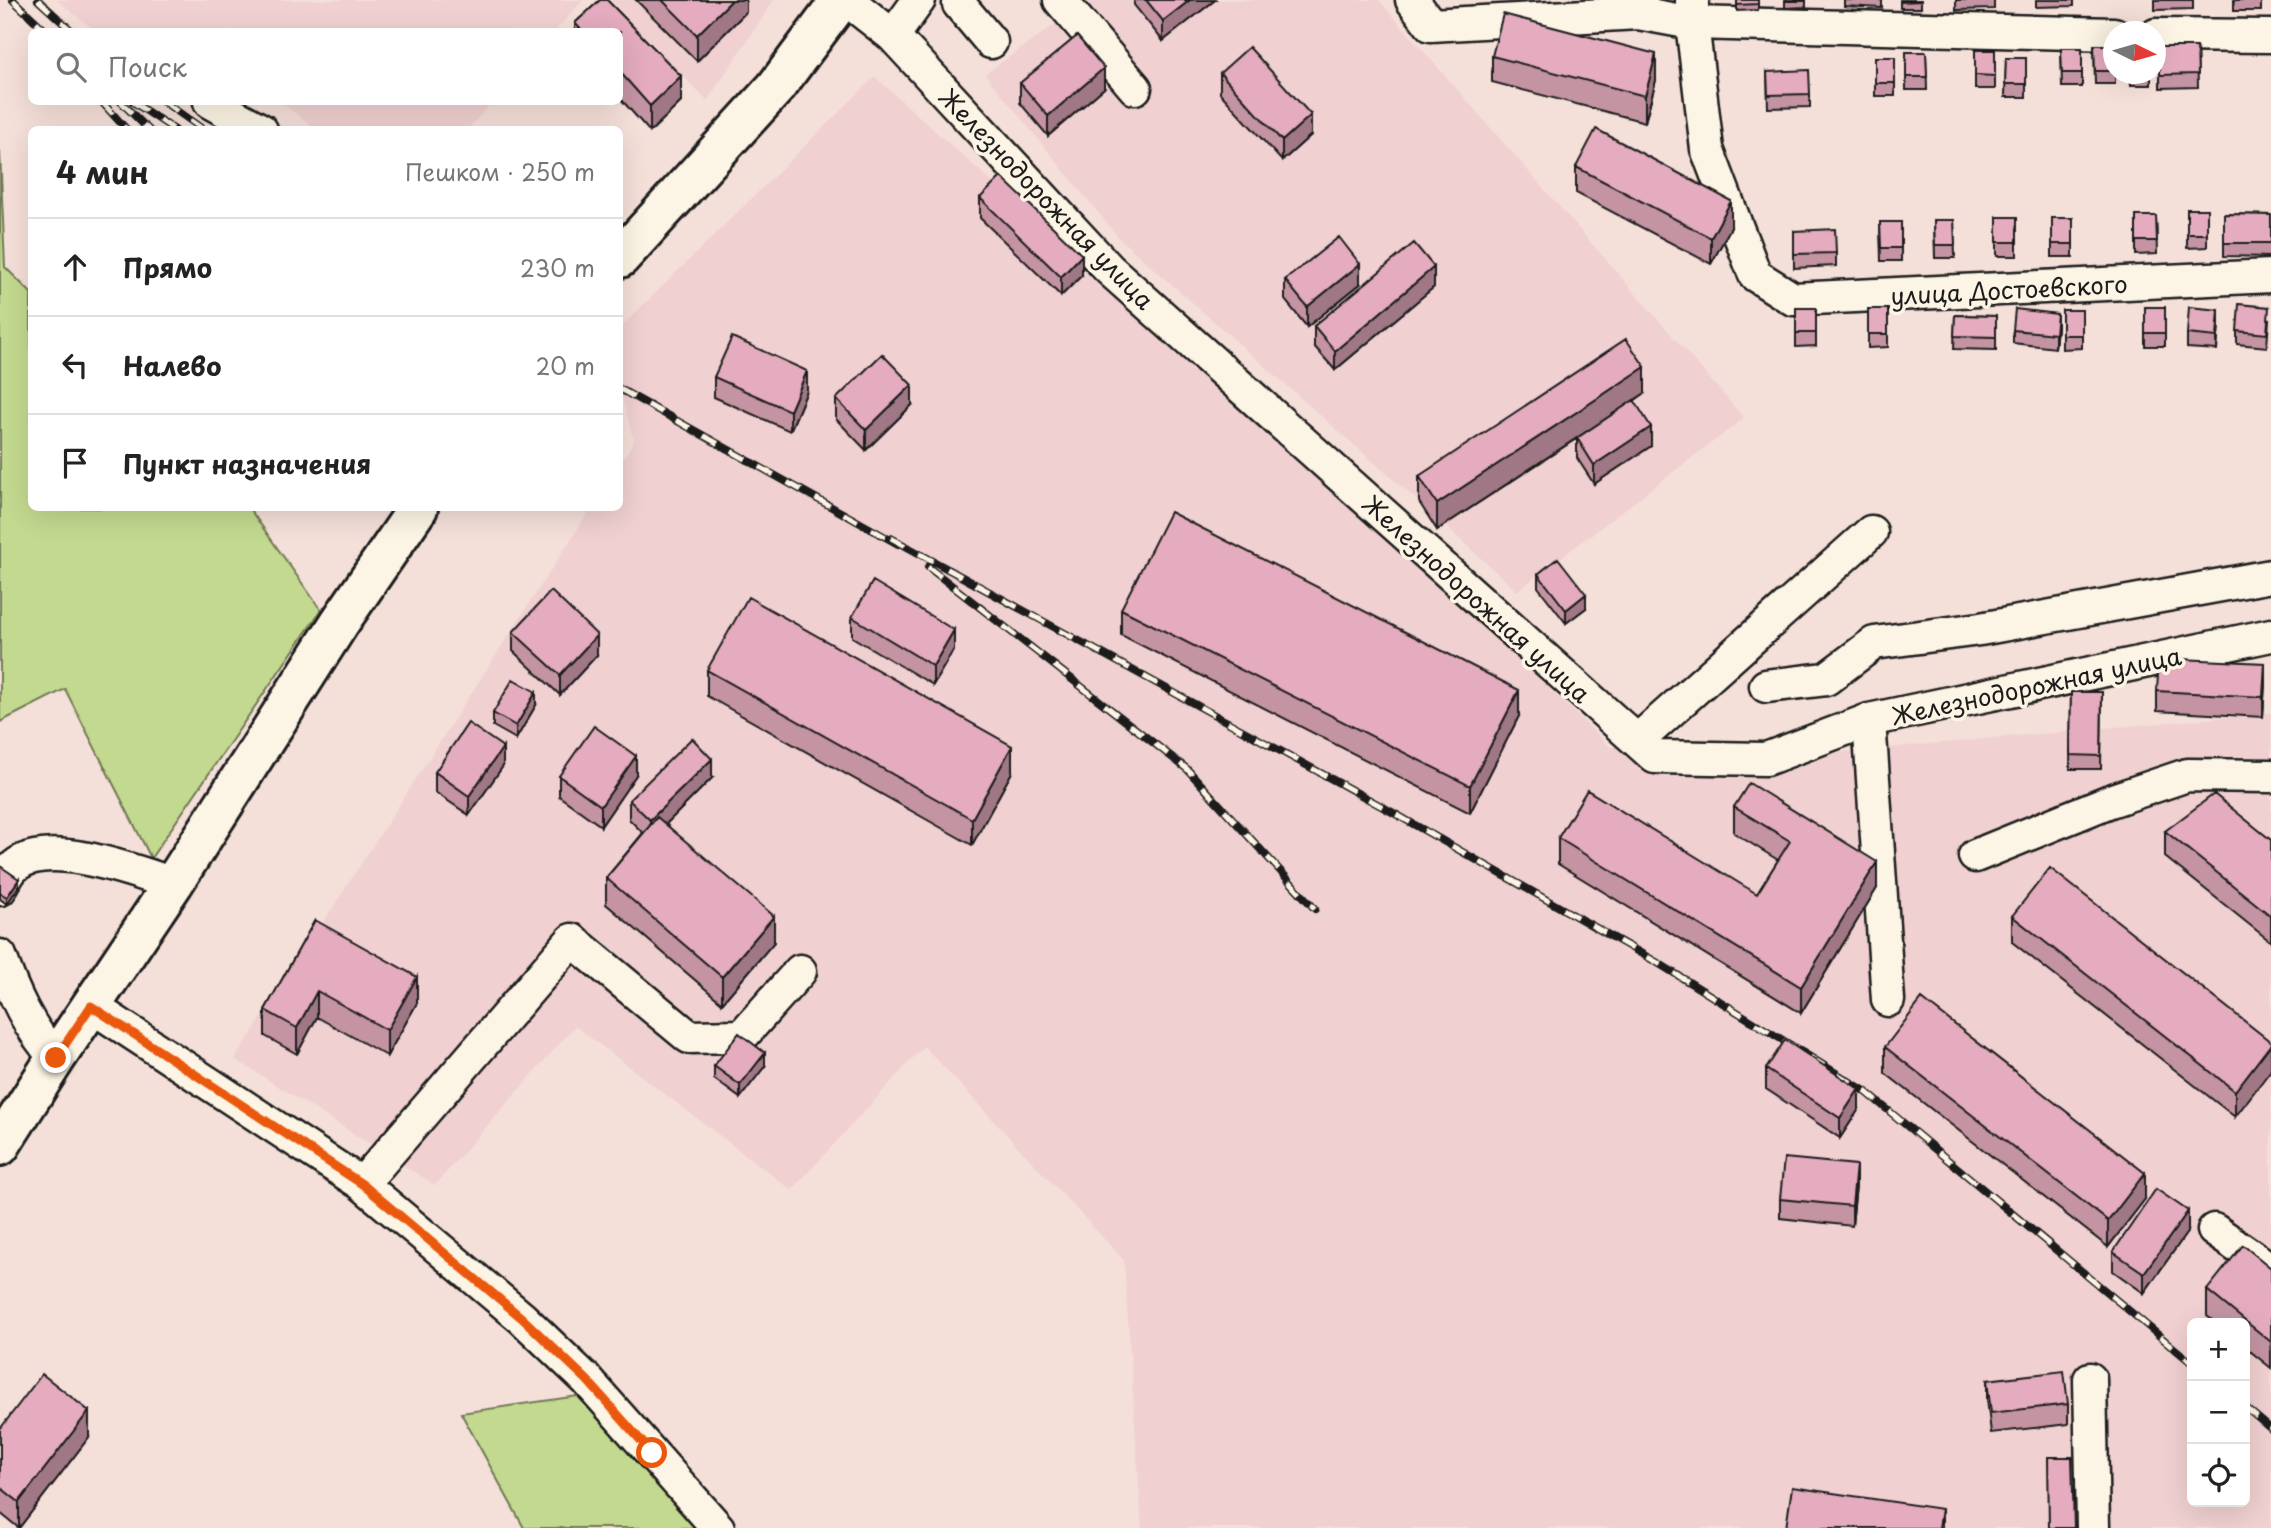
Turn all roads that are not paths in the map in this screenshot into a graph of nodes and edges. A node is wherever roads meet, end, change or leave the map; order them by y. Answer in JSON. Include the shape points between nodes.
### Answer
{"nodes":[{"id":1,"x":841,"y":0,"type":"edge"},
{"id":2,"x":847,"y":0,"type":"edge"},
{"id":3,"x":919,"y":0,"type":"edge"},
{"id":4,"x":1060,"y":0,"type":"edge"},
{"id":5,"x":1412,"y":0,"type":"edge"},
{"id":6,"x":956,"y":1,"type":"edge"},
{"id":7,"x":1692,"y":12,"type":"edge"},
{"id":8,"x":2103,"y":33,"type":"edge"},
{"id":9,"x":2166,"y":35,"type":"edge"},
{"id":10,"x":893,"y":36,"type":"junction"},
{"id":11,"x":2271,"y":36,"type":"edge"},
{"id":12,"x":991,"y":42,"type":"dead end"},
{"id":13,"x":1135,"y":88,"type":"dead end"},
{"id":14,"x":215,"y":105,"type":"edge"},
{"id":15,"x":254,"y":126,"type":"edge"},
{"id":16,"x":623,"y":255,"type":"edge"},
{"id":17,"x":2271,"y":276,"type":"edge"},
{"id":18,"x":416,"y":511,"type":"edge"},
{"id":19,"x":1871,"y":532,"type":"dead end"},
{"id":20,"x":2271,"y":576,"type":"edge"},
{"id":21,"x":2271,"y":635,"type":"edge"},
{"id":22,"x":1766,"y":686,"type":"dead end"},
{"id":23,"x":1869,"y":720,"type":"junction"},
{"id":24,"x":1637,"y":741,"type":"junction"},
{"id":25,"x":2271,"y":776,"type":"edge"},
{"id":26,"x":1975,"y":856,"type":"dead end"},
{"id":27,"x":173,"y":884,"type":"junction"},
{"id":28,"x":0,"y":889,"type":"edge"},
{"id":29,"x":0,"y":956,"type":"edge"},
{"id":30,"x":800,"y":971,"type":"dead end"},
{"id":31,"x":1888,"y":1000,"type":"dead end"},
{"id":32,"x":91,"y":1006,"type":"junction"},
{"id":33,"x":56,"y":1058,"type":"junction"},
{"id":34,"x":0,"y":1146,"type":"edge"},
{"id":35,"x":362,"y":1184,"type":"junction"},
{"id":36,"x":2214,"y":1230,"type":"dead end"},
{"id":37,"x":2271,"y":1270,"type":"edge"},
{"id":38,"x":2090,"y":1379,"type":"dead end"},
{"id":39,"x":718,"y":1528,"type":"edge"},
{"id":40,"x":2093,"y":1528,"type":"edge"}],
"edges":[{"from":1,"to":16,"type":"main road","via":[[776,87]]},
{"from":2,"to":10,"type":"street","name":"Железнодорожная улица"},
{"from":3,"to":10,"type":"street"},
{"from":4,"to":13,"type":"street"},
{"from":5,"to":7,"type":"street","via":[[1431,25]]},
{"from":6,"to":12,"type":"street"},
{"from":7,"to":8,"type":"street"},
{"from":7,"to":17,"type":"street","name":"улица Достоевского","via":[[1707,149],[1755,275],[1793,299]]},
{"from":9,"to":11,"type":"street"},
{"from":10,"to":24,"type":"street","name":"Железнодорожная улица","via":[[1109,269]]},
{"from":14,"to":15,"type":"street"},
{"from":18,"to":27,"type":"main road"},
{"from":19,"to":24,"type":"street"},
{"from":20,"to":22,"type":"street","via":[[1980,629],[1874,643],[1826,679]]},
{"from":21,"to":23,"type":"street","name":"Железнодорожная улица"},
{"from":23,"to":24,"type":"street","name":"Железнодорожная улица","via":[[1766,759],[1655,757]]},
{"from":23,"to":31,"type":"street"},
{"from":25,"to":26,"type":"street","via":[[2187,775]]},
{"from":27,"to":28,"type":"street","via":[[100,862],[34,856],[15,866]]},
{"from":27,"to":32,"type":"main road"},
{"from":29,"to":33,"type":"street","via":[[37,1038]]},
{"from":30,"to":35,"type":"street","via":[[742,1036],[690,1037],[572,940]]},
{"from":32,"to":33,"type":"main road"},
{"from":32,"to":35,"type":"street"},
{"from":33,"to":34,"type":"main road"},
{"from":35,"to":39,"type":"street","via":[[522,1318],[587,1380]]},
{"from":36,"to":37,"type":"street"},
{"from":38,"to":40,"type":"street"}]}
